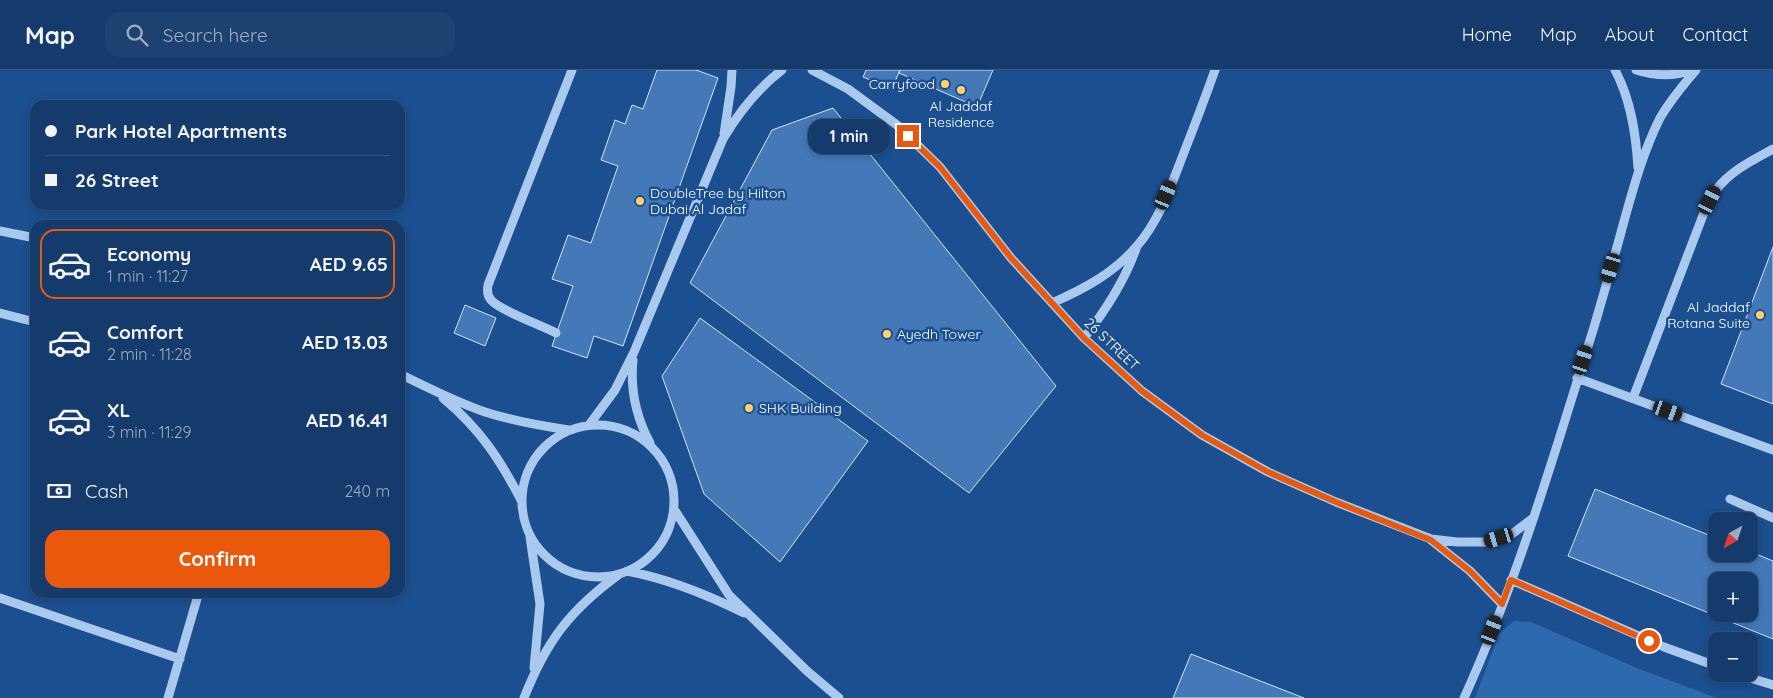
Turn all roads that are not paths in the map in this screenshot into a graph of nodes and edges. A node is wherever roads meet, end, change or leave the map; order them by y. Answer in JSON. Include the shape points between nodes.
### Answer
{"nodes":[{"id":1,"x":572,"y":70,"type":"edge"},
{"id":2,"x":732,"y":70,"type":"edge"},
{"id":3,"x":782,"y":70,"type":"edge"},
{"id":4,"x":812,"y":70,"type":"edge"},
{"id":5,"x":1216,"y":70,"type":"edge"},
{"id":6,"x":1615,"y":70,"type":"edge"},
{"id":7,"x":1636,"y":70,"type":"edge"},
{"id":8,"x":1692,"y":70,"type":"edge"},
{"id":9,"x":1696,"y":70,"type":"edge"},
{"id":10,"x":723,"y":139,"type":"junction"},
{"id":11,"x":1773,"y":149,"type":"edge"},
{"id":12,"x":1638,"y":173,"type":"junction"},
{"id":13,"x":0,"y":230,"type":"edge"},
{"id":14,"x":30,"y":237,"type":"edge"},
{"id":15,"x":1137,"y":246,"type":"junction"},
{"id":16,"x":1052,"y":303,"type":"junction"},
{"id":17,"x":0,"y":313,"type":"edge"},
{"id":18,"x":30,"y":321,"type":"edge"},
{"id":19,"x":556,"y":333,"type":"dead end"},
{"id":20,"x":1084,"y":338,"type":"junction"},
{"id":21,"x":634,"y":352,"type":"junction"},
{"id":22,"x":405,"y":376,"type":"edge"},
{"id":23,"x":1577,"y":378,"type":"junction"},
{"id":24,"x":433,"y":390,"type":"junction"},
{"id":25,"x":1634,"y":398,"type":"junction"},
{"id":26,"x":589,"y":425,"type":"junction"},
{"id":27,"x":569,"y":430,"type":"junction"},
{"id":28,"x":653,"y":449,"type":"junction"},
{"id":29,"x":1773,"y":450,"type":"edge"},
{"id":30,"x":1730,"y":499,"type":"dead end"},
{"id":31,"x":522,"y":503,"type":"junction"},
{"id":32,"x":674,"y":510,"type":"junction"},
{"id":33,"x":1533,"y":518,"type":"junction"},
{"id":34,"x":1773,"y":518,"type":"edge"},
{"id":35,"x":530,"y":534,"type":"junction"},
{"id":36,"x":1431,"y":540,"type":"junction"},
{"id":37,"x":623,"y":572,"type":"junction"},
{"id":38,"x":1511,"y":580,"type":"junction"},
{"id":39,"x":0,"y":598,"type":"edge"},
{"id":40,"x":197,"y":598,"type":"edge"},
{"id":41,"x":1502,"y":604,"type":"junction"},
{"id":42,"x":751,"y":617,"type":"junction"},
{"id":43,"x":180,"y":659,"type":"junction"},
{"id":44,"x":1708,"y":663,"type":"edge"},
{"id":45,"x":533,"y":674,"type":"junction"},
{"id":46,"x":1758,"y":680,"type":"edge"},
{"id":47,"x":1773,"y":685,"type":"edge"},
{"id":48,"x":168,"y":698,"type":"edge"},
{"id":49,"x":524,"y":698,"type":"edge"},
{"id":50,"x":839,"y":698,"type":"edge"},
{"id":51,"x":1464,"y":698,"type":"edge"}],
"edges":[{"from":1,"to":19,"type":"street","via":[[487,291],[496,305]]},
{"from":2,"to":10,"type":"street"},
{"from":3,"to":10,"type":"street","via":[[754,95]]},
{"from":4,"to":16,"type":"street","name":"26 STREET","via":[[848,89],[897,125],[940,167],[1011,258]]},
{"from":5,"to":15,"type":"street","via":[[1166,195]]},
{"from":6,"to":12,"type":"street","via":[[1630,109]]},
{"from":7,"to":8,"type":"street","via":[[1668,75]]},
{"from":9,"to":12,"type":"street","via":[[1661,116]]},
{"from":10,"to":21,"type":"street"},
{"from":11,"to":25,"type":"street","via":[[1744,165],[1715,191]]},
{"from":12,"to":23,"type":"street"},
{"from":13,"to":14,"type":"street"},
{"from":15,"to":16,"type":"street","via":[[1098,280]]},
{"from":15,"to":20,"type":"street","via":[[1121,285]]},
{"from":16,"to":20,"type":"street","name":"26 STREET"},
{"from":17,"to":18,"type":"street"},
{"from":20,"to":36,"type":"street","name":"26 STREET","via":[[1142,391],[1202,435],[1268,472]]},
{"from":21,"to":26,"type":"street","via":[[615,390]]},
{"from":21,"to":28,"type":"street","via":[[632,372],[636,412]]},
{"from":22,"to":24,"type":"street"},
{"from":23,"to":25,"type":"street"},
{"from":23,"to":33,"type":"street"},
{"from":24,"to":27,"type":"street","via":[[485,412]]},
{"from":24,"to":31,"type":"street","via":[[461,413],[485,440],[506,470]]},
{"from":25,"to":29,"type":"street"},
{"from":26,"to":27,"type":"street"},
{"from":26,"to":28,"type":"street","via":[[617,427],[642,439]]},
{"from":27,"to":31,"type":"street","via":[[553,439],[530,467]]},
{"from":28,"to":32,"type":"street","via":[[672,483]]},
{"from":30,"to":34,"type":"street"},
{"from":31,"to":35,"type":"street"},
{"from":32,"to":37,"type":"street","via":[[670,525],[654,553]]},
{"from":32,"to":42,"type":"street","via":[[729,595]]},
{"from":33,"to":36,"type":"street","name":"26 STREET","via":[[1512,534],[1486,542]]},
{"from":33,"to":38,"type":"street"},
{"from":35,"to":37,"type":"street","via":[[552,561],[568,570],[594,576]]},
{"from":35,"to":45,"type":"street","via":[[540,604]]},
{"from":36,"to":41,"type":"street","name":"26 STREET","via":[[1470,571]]},
{"from":37,"to":42,"type":"street","via":[[678,584]]},
{"from":37,"to":45,"type":"street","via":[[593,593],[569,617]]},
{"from":38,"to":41,"type":"street"},
{"from":38,"to":44,"type":"street","via":[[1589,616]]},
{"from":39,"to":43,"type":"street"},
{"from":40,"to":43,"type":"street"},
{"from":41,"to":51,"type":"street"},
{"from":42,"to":50,"type":"street"},
{"from":43,"to":48,"type":"street"},
{"from":45,"to":49,"type":"street"},
{"from":46,"to":47,"type":"street"}]}
